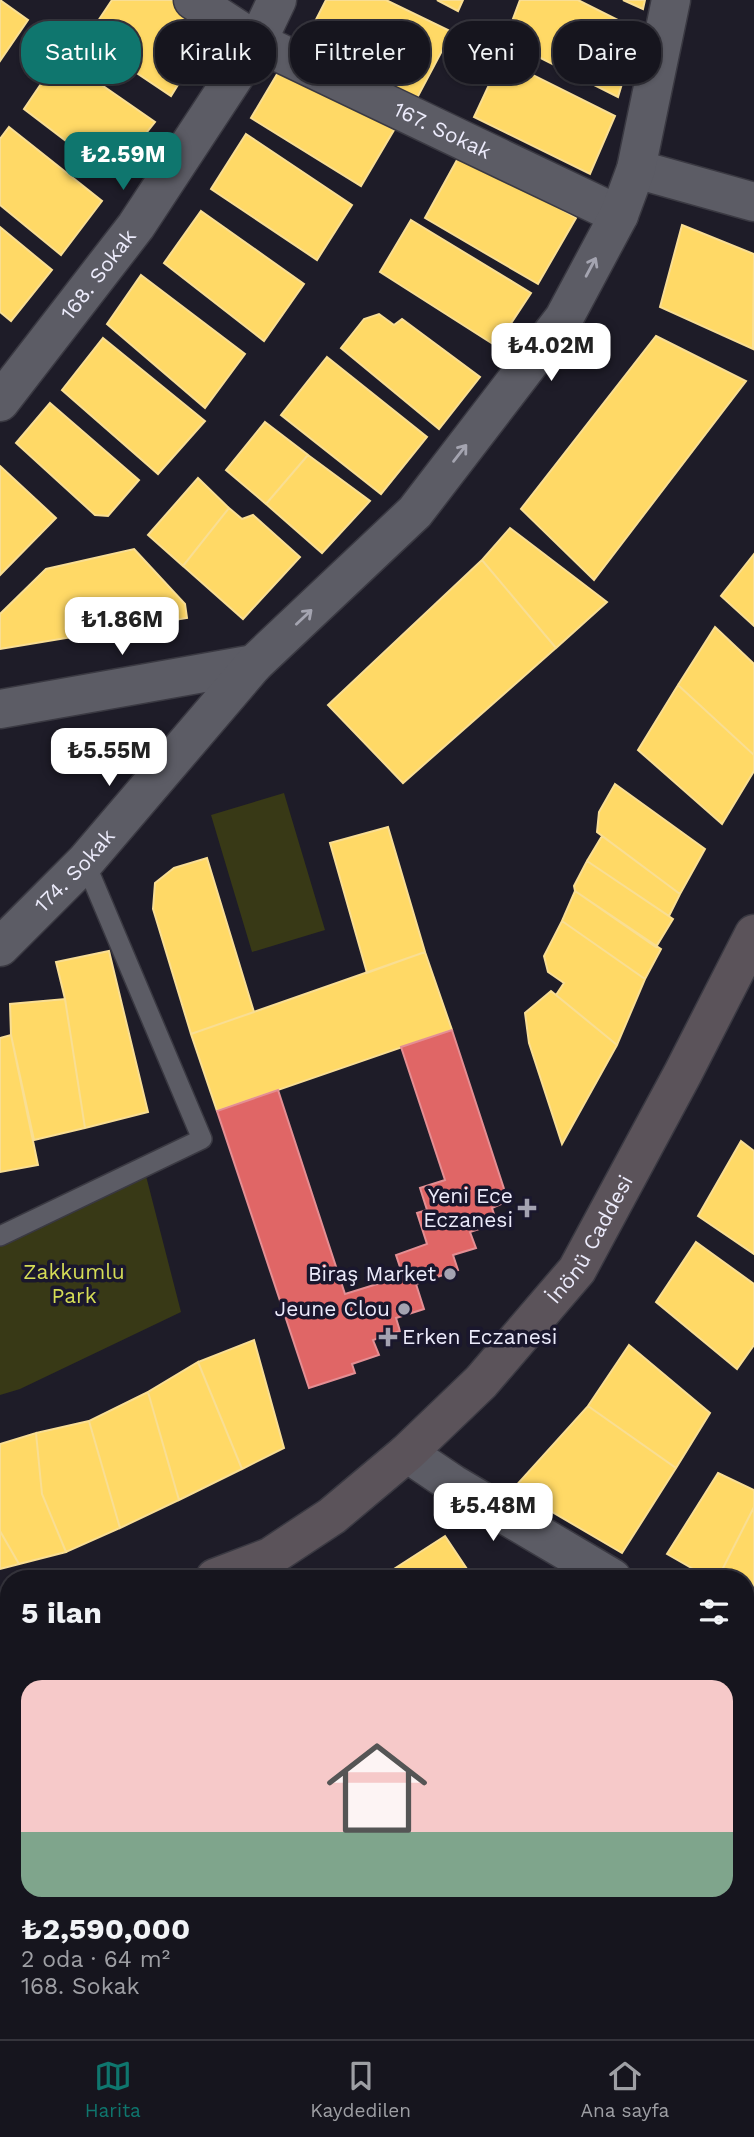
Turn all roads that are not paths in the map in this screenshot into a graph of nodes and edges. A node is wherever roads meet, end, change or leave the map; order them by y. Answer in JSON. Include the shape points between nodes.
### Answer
{"nodes":[{"id":1,"x":193,"y":0,"type":"edge"},
{"id":2,"x":277,"y":0,"type":"edge"},
{"id":3,"x":671,"y":0,"type":"edge"},
{"id":4,"x":225,"y":21,"type":"edge"},
{"id":5,"x":267,"y":21,"type":"edge"},
{"id":6,"x":276,"y":51,"type":"edge"},
{"id":7,"x":229,"y":84,"type":"edge"},
{"id":8,"x":635,"y":169,"type":"junction"},
{"id":9,"x":754,"y":202,"type":"edge"},
{"id":10,"x":619,"y":215,"type":"junction"},
{"id":11,"x":0,"y":402,"type":"edge"},
{"id":12,"x":254,"y":664,"type":"junction"},
{"id":13,"x":0,"y":709,"type":"edge"},
{"id":14,"x":85,"y":862,"type":"junction"},
{"id":15,"x":754,"y":934,"type":"edge"},
{"id":16,"x":0,"y":947,"type":"edge"},
{"id":17,"x":0,"y":1236,"type":"edge"},
{"id":18,"x":407,"y":1453,"type":"junction"},
{"id":19,"x":262,"y":1568,"type":"edge"},
{"id":20,"x":597,"y":1570,"type":"edge"}],
"edges":[{"from":1,"to":4,"type":"street","name":"167. Sokak"},
{"from":2,"to":5,"type":"street","name":"168. Sokak"},
{"from":3,"to":8,"type":"street","name":"174. Sokak"},
{"from":6,"to":10,"type":"street","name":"167. Sokak"},
{"from":7,"to":11,"type":"street","name":"168. Sokak","via":[[136,226]]},
{"from":8,"to":9,"type":"street"},
{"from":8,"to":10,"type":"street","name":"174. Sokak"},
{"from":12,"to":10,"type":"street","name":"174. Sokak","one_way":true,"via":[[415,512],[564,318]]},
{"from":12,"to":13,"type":"street"},
{"from":12,"to":14,"type":"street","name":"174. Sokak"},
{"from":14,"to":16,"type":"street","name":"174. Sokak"},
{"from":14,"to":17,"type":"lane","via":[[202,1139]]},
{"from":15,"to":18,"type":"main road","name":"İnönü Caddesi","via":[[577,1270],[481,1381]]},
{"from":18,"to":19,"type":"main road","name":"İnönü Caddesi"},
{"from":18,"to":20,"type":"street"}]}
